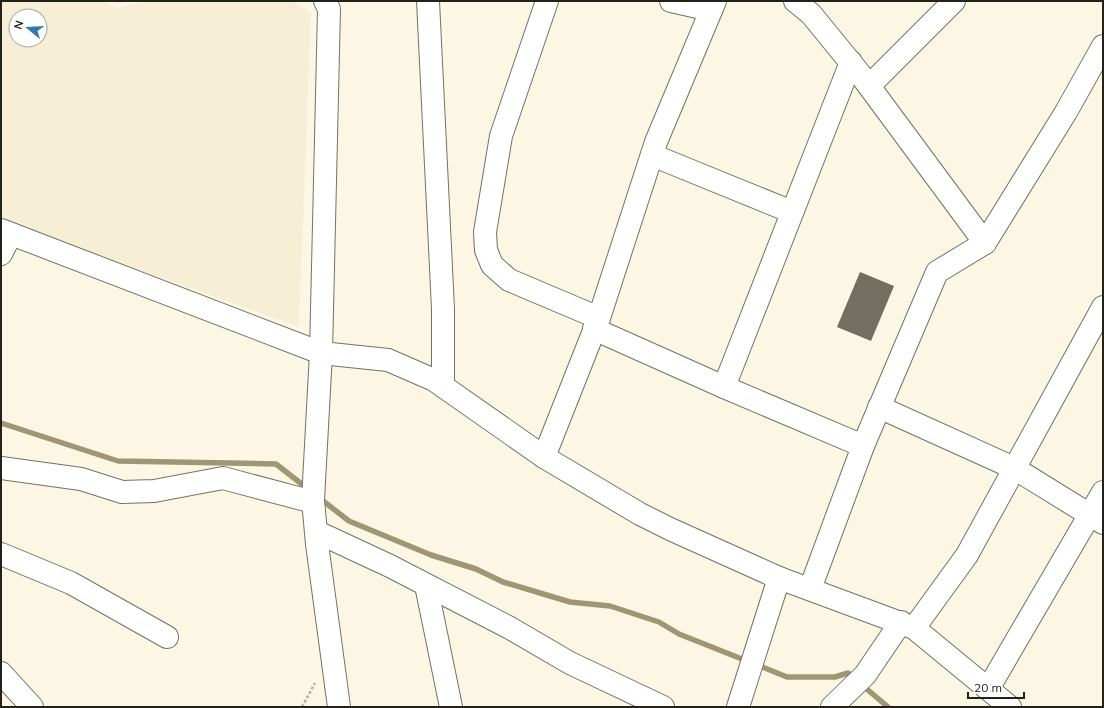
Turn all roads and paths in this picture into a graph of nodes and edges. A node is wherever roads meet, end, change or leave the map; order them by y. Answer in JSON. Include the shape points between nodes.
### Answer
{"nodes":[{"id":1,"x":325,"y":1,"type":"edge"},
{"id":2,"x":428,"y":1,"type":"edge"},
{"id":3,"x":548,"y":1,"type":"edge"},
{"id":4,"x":671,"y":1,"type":"edge"},
{"id":5,"x":795,"y":1,"type":"edge"},
{"id":6,"x":954,"y":1,"type":"edge"},
{"id":7,"x":713,"y":6,"type":"edge"},
{"id":8,"x":1103,"y":46,"type":"edge"},
{"id":9,"x":851,"y":62,"type":"junction"},
{"id":10,"x":869,"y":86,"type":"junction"},
{"id":11,"x":652,"y":154,"type":"junction"},
{"id":12,"x":792,"y":212,"type":"junction"},
{"id":13,"x":6,"y":232,"type":"edge"},
{"id":14,"x":986,"y":243,"type":"junction"},
{"id":15,"x":1,"y":254,"type":"edge"},
{"id":16,"x":1103,"y":307,"type":"edge"},
{"id":17,"x":597,"y":323,"type":"junction"},
{"id":18,"x":321,"y":353,"type":"junction"},
{"id":19,"x":443,"y":386,"type":"junction"},
{"id":20,"x":724,"y":387,"type":"junction"},
{"id":21,"x":879,"y":407,"type":"junction"},
{"id":22,"x":863,"y":446,"type":"junction"},
{"id":23,"x":544,"y":457,"type":"junction"},
{"id":24,"x":1,"y":468,"type":"edge"},
{"id":25,"x":1014,"y":468,"type":"junction"},
{"id":26,"x":1103,"y":492,"type":"edge"},
{"id":27,"x":314,"y":495,"type":"junction"},
{"id":28,"x":1096,"y":519,"type":"edge"},
{"id":29,"x":317,"y":532,"type":"junction"},
{"id":30,"x":1,"y":554,"type":"edge"},
{"id":31,"x":779,"y":578,"type":"junction"},
{"id":32,"x":426,"y":585,"type":"junction"},
{"id":33,"x":810,"y":589,"type":"junction"},
{"id":34,"x":907,"y":625,"type":"junction"},
{"id":35,"x":167,"y":637,"type":"dead end"},
{"id":36,"x":1,"y":673,"type":"edge"},
{"id":37,"x":988,"y":689,"type":"junction"},
{"id":38,"x":836,"y":706,"type":"edge"},
{"id":39,"x":32,"y":707,"type":"edge"},
{"id":40,"x":339,"y":707,"type":"edge"},
{"id":41,"x":451,"y":707,"type":"edge"},
{"id":42,"x":663,"y":707,"type":"edge"},
{"id":43,"x":738,"y":707,"type":"edge"},
{"id":44,"x":1010,"y":707,"type":"edge"}],
"edges":[{"from":1,"to":18,"type":"street","via":[[329,9]]},
{"from":2,"to":19,"type":"street","via":[[442,293]]},
{"from":3,"to":17,"type":"street","via":[[501,136],[485,232],[486,250],[492,265],[509,280]]},
{"from":4,"to":7,"type":"street"},
{"from":5,"to":9,"type":"street","via":[[811,14]]},
{"from":6,"to":10,"type":"street"},
{"from":7,"to":11,"type":"street"},
{"from":8,"to":14,"type":"street"},
{"from":9,"to":10,"type":"street"},
{"from":9,"to":12,"type":"street"},
{"from":10,"to":14,"type":"street"},
{"from":11,"to":12,"type":"street"},
{"from":11,"to":17,"type":"street"},
{"from":12,"to":20,"type":"street"},
{"from":13,"to":15,"type":"street"},
{"from":13,"to":18,"type":"street"},
{"from":14,"to":21,"type":"street","via":[[937,272]]},
{"from":16,"to":25,"type":"street"},
{"from":17,"to":20,"type":"street"},
{"from":17,"to":23,"type":"street"},
{"from":18,"to":19,"type":"street","via":[[388,360]]},
{"from":18,"to":27,"type":"street"},
{"from":19,"to":23,"type":"street"},
{"from":20,"to":22,"type":"street"},
{"from":21,"to":22,"type":"street"},
{"from":21,"to":25,"type":"street"},
{"from":22,"to":33,"type":"street"},
{"from":23,"to":31,"type":"street","via":[[640,514]]},
{"from":24,"to":27,"type":"street","via":[[81,479],[122,492],[154,491],[223,478]]},
{"from":25,"to":28,"type":"street"},
{"from":25,"to":34,"type":"street","via":[[968,555]]},
{"from":26,"to":28,"type":"street"},
{"from":27,"to":29,"type":"street"},
{"from":28,"to":37,"type":"street"},
{"from":29,"to":32,"type":"street"},
{"from":29,"to":40,"type":"street"},
{"from":30,"to":35,"type":"street","via":[[71,583]]},
{"from":31,"to":33,"type":"street"},
{"from":31,"to":43,"type":"street"},
{"from":32,"to":41,"type":"street"},
{"from":32,"to":42,"type":"street","via":[[570,662]]},
{"from":33,"to":34,"type":"street"},
{"from":34,"to":37,"type":"street"},
{"from":34,"to":38,"type":"street"},
{"from":36,"to":39,"type":"street"},
{"from":37,"to":44,"type":"street"}]}
